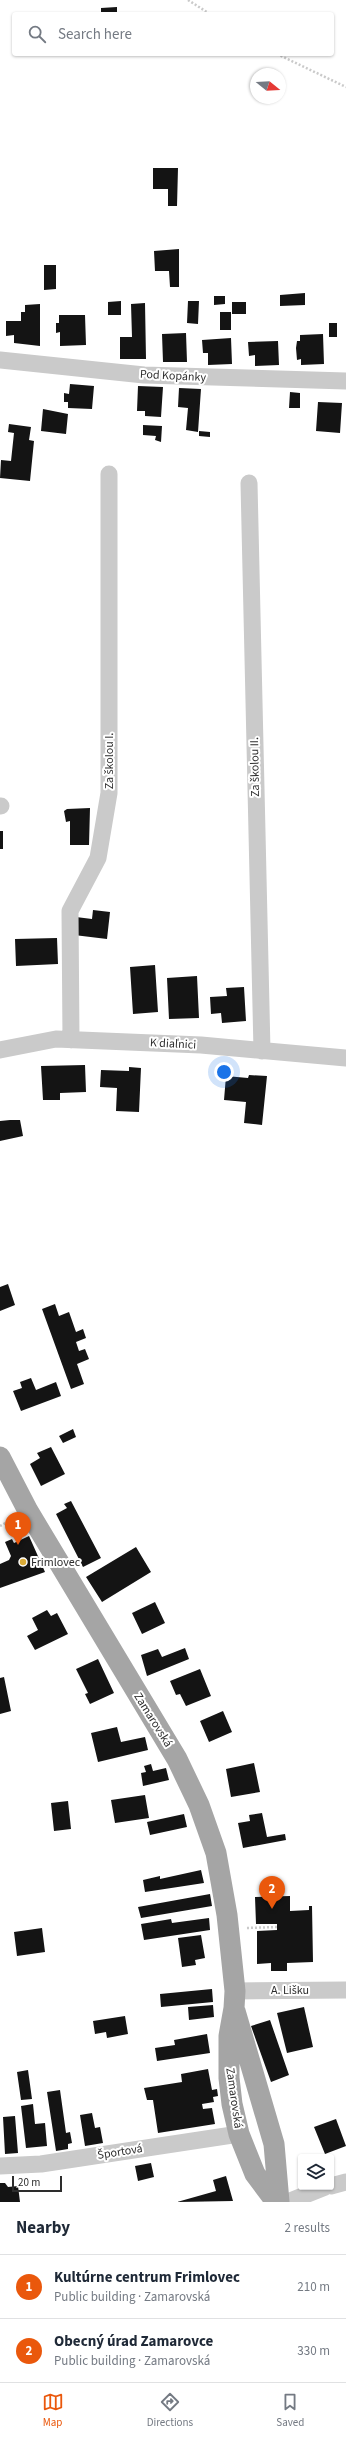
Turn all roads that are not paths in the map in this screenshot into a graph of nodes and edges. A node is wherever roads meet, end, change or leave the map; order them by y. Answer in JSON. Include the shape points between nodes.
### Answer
{"nodes":[{"id":1,"x":0,"y":360,"type":"edge"},
{"id":2,"x":346,"y":381,"type":"edge"},
{"id":3,"x":109,"y":474,"type":"dead end"},
{"id":4,"x":249,"y":483,"type":"dead end"},
{"id":5,"x":71,"y":1040,"type":"junction"},
{"id":6,"x":0,"y":1050,"type":"edge"},
{"id":7,"x":262,"y":1051,"type":"junction"},
{"id":8,"x":346,"y":1058,"type":"edge"},
{"id":9,"x":0,"y":1456,"type":"edge"},
{"id":10,"x":346,"y":1990,"type":"edge"},
{"id":11,"x":235,"y":2000,"type":"junction"},
{"id":12,"x":239,"y":2134,"type":"junction"},
{"id":13,"x":0,"y":2166,"type":"edge"},
{"id":14,"x":346,"y":2182,"type":"edge"},
{"id":15,"x":334,"y":2185,"type":"edge"},
{"id":16,"x":318,"y":2190,"type":"edge"},
{"id":17,"x":277,"y":2202,"type":"edge"},
{"id":18,"x":288,"y":2202,"type":"edge"}],
"edges":[{"from":1,"to":2,"type":"street","name":"Pod Kopánky","via":[[144,375]]},
{"from":3,"to":5,"type":"street","name":"Za školou I.","via":[[109,793],[98,858],[70,911]]},
{"from":4,"to":7,"type":"street","name":"Za školou II."},
{"from":5,"to":6,"type":"street","name":"K diaľnici","via":[[56,1039]]},
{"from":5,"to":7,"type":"street","name":"K diaľnici","via":[[201,1045]]},
{"from":7,"to":8,"type":"street","name":"K diaľnici"},
{"from":9,"to":11,"type":"main road","name":"Zamarovská","via":[[28,1511],[177,1759],[199,1805],[216,1853],[227,1915]]},
{"from":10,"to":11,"type":"street","name":"A. Lišku"},
{"from":11,"to":12,"type":"main road","name":"Zamarovská","via":[[228,2036],[229,2078]]},
{"from":11,"to":17,"type":"main road","name":"Zamarovská","via":[[274,2144]]},
{"from":12,"to":13,"type":"street","name":"Športová","via":[[41,2164]]},
{"from":12,"to":17,"type":"main road","name":"Zamarovská","via":[[255,2174]]},
{"from":14,"to":15,"type":"street"},
{"from":16,"to":18,"type":"street"}]}
